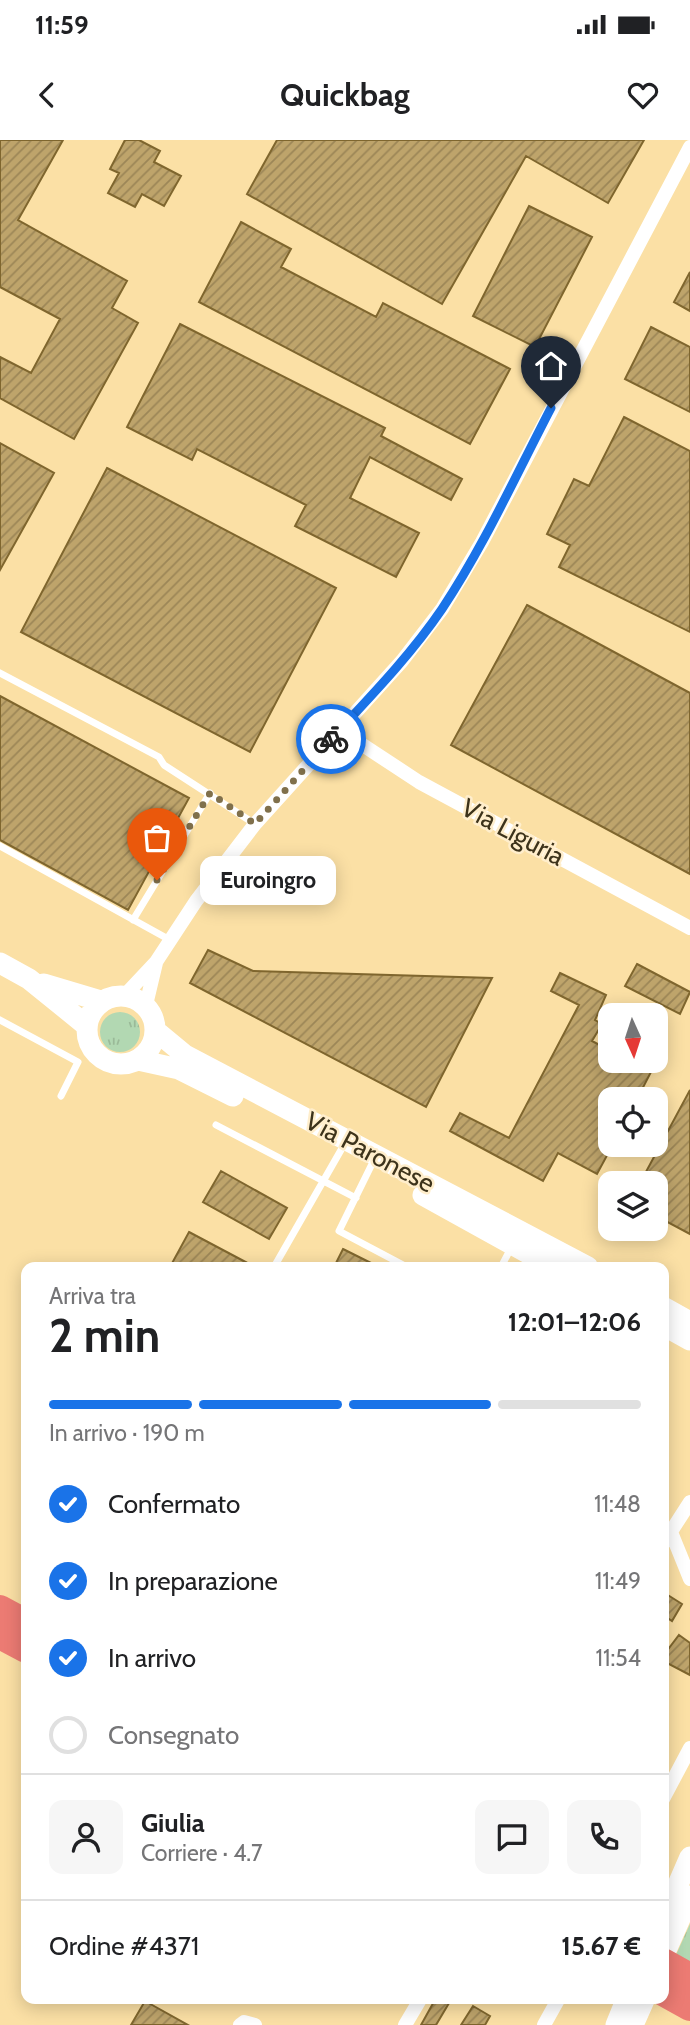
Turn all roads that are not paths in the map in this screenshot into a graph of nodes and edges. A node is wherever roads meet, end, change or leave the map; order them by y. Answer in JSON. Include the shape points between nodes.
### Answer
{"nodes":[{"id":1,"x":690,"y":148,"type":"edge"},
{"id":2,"x":0,"y":673,"type":"edge"},
{"id":3,"x":340,"y":730,"type":"junction"},
{"id":4,"x":210,"y":793,"type":"junction"},
{"id":5,"x":255,"y":824,"type":"junction"},
{"id":6,"x":0,"y":846,"type":"edge"},
{"id":7,"x":133,"y":920,"type":"junction"},
{"id":8,"x":690,"y":928,"type":"edge"},
{"id":9,"x":170,"y":941,"type":"junction"},
{"id":10,"x":156,"y":962,"type":"junction"},
{"id":11,"x":12,"y":972,"type":"edge"},
{"id":12,"x":125,"y":995,"type":"junction"},
{"id":13,"x":101,"y":1001,"type":"junction"},
{"id":14,"x":146,"y":1005,"type":"junction"},
{"id":15,"x":0,"y":1020,"type":"edge"},
{"id":16,"x":87,"y":1026,"type":"junction"},
{"id":17,"x":156,"y":1031,"type":"junction"},
{"id":18,"x":138,"y":1060,"type":"junction"},
{"id":19,"x":61,"y":1096,"type":"dead end"},
{"id":20,"x":216,"y":1125,"type":"dead end"},
{"id":21,"x":341,"y":1150,"type":"junction"},
{"id":22,"x":371,"y":1166,"type":"junction"},
{"id":23,"x":322,"y":1180,"type":"junction"},
{"id":24,"x":356,"y":1198,"type":"junction"},
{"id":25,"x":512,"y":1245,"type":"junction"},
{"id":26,"x":277,"y":1262,"type":"edge"},
{"id":27,"x":398,"y":1262,"type":"edge"},
{"id":28,"x":504,"y":1262,"type":"edge"},
{"id":29,"x":544,"y":1262,"type":"edge"},
{"id":30,"x":578,"y":1262,"type":"edge"},
{"id":31,"x":669,"y":1310,"type":"edge"},
{"id":32,"x":690,"y":1322,"type":"edge"},
{"id":33,"x":669,"y":1328,"type":"edge"},
{"id":34,"x":690,"y":1339,"type":"edge"},
{"id":35,"x":690,"y":1502,"type":"edge"},
{"id":36,"x":669,"y":1535,"type":"edge"},
{"id":37,"x":669,"y":1542,"type":"edge"},
{"id":38,"x":690,"y":1579,"type":"edge"},
{"id":39,"x":0,"y":1609,"type":"edge"},
{"id":40,"x":21,"y":1620,"type":"edge"},
{"id":41,"x":0,"y":1635,"type":"edge"},
{"id":42,"x":21,"y":1646,"type":"edge"},
{"id":43,"x":690,"y":1748,"type":"edge"},
{"id":44,"x":669,"y":1788,"type":"edge"},
{"id":45,"x":690,"y":1857,"type":"edge"},
{"id":46,"x":690,"y":1896,"type":"edge"},
{"id":47,"x":671,"y":1915,"type":"edge"},
{"id":48,"x":669,"y":1965,"type":"edge"},
{"id":49,"x":690,"y":1977,"type":"edge"},
{"id":50,"x":669,"y":1995,"type":"edge"},
{"id":51,"x":417,"y":2004,"type":"edge"},
{"id":52,"x":556,"y":2004,"type":"edge"},
{"id":53,"x":639,"y":2004,"type":"edge"},
{"id":54,"x":690,"y":2007,"type":"edge"},
{"id":55,"x":626,"y":2018,"type":"edge"},
{"id":56,"x":240,"y":2025,"type":"edge"},
{"id":57,"x":255,"y":2025,"type":"edge"},
{"id":58,"x":405,"y":2025,"type":"edge"},
{"id":59,"x":544,"y":2025,"type":"edge"}],
"edges":[{"from":1,"to":3,"type":"street","via":[[468,566],[402,661]]},
{"from":2,"to":4,"type":"lane","via":[[159,757],[164,765]]},
{"from":3,"to":5,"type":"street"},
{"from":3,"to":8,"type":"street","name":"Via Liguria","via":[[419,782]]},
{"from":4,"to":5,"type":"lane"},
{"from":4,"to":7,"type":"lane"},
{"from":5,"to":9,"type":"street"},
{"from":6,"to":7,"type":"lane"},
{"from":7,"to":9,"type":"lane"},
{"from":9,"to":10,"type":"street"},
{"from":10,"to":12,"type":"street"},
{"from":10,"to":14,"type":"street"},
{"from":11,"to":13,"type":"main road","name":"Via Paronese"},
{"from":11,"to":16,"type":"main road","name":"Via Paronese"},
{"from":12,"to":13,"type":"main road"},
{"from":12,"to":14,"type":"main road"},
{"from":13,"to":16,"type":"main road"},
{"from":14,"to":17,"type":"main road","name":"Via Paronese"},
{"from":15,"to":19,"type":"lane","via":[[78,1062]]},
{"from":16,"to":18,"type":"main road","name":"Via Paronese","via":[[91,1047],[107,1061]]},
{"from":17,"to":18,"type":"main road","via":[[147,1053]]},
{"from":17,"to":30,"type":"main road","name":"Via Paronese","via":[[185,1055]]},
{"from":18,"to":21,"type":"main road","name":"Via Paronese","via":[[179,1069]]},
{"from":20,"to":23,"type":"lane"},
{"from":21,"to":22,"type":"main road","name":"Via Paronese"},
{"from":21,"to":23,"type":"lane"},
{"from":22,"to":24,"type":"lane"},
{"from":22,"to":25,"type":"main road","name":"Via Paronese"},
{"from":23,"to":24,"type":"lane"},
{"from":23,"to":26,"type":"lane"},
{"from":24,"to":27,"type":"lane","via":[[339,1231]]},
{"from":25,"to":28,"type":"lane"},
{"from":25,"to":29,"type":"main road","name":"Via Paronese"},
{"from":31,"to":32,"type":"main road"},
{"from":33,"to":34,"type":"main road"},
{"from":35,"to":36,"type":"street"},
{"from":37,"to":38,"type":"street"},
{"from":39,"to":40,"type":"highway"},
{"from":41,"to":42,"type":"highway"},
{"from":43,"to":44,"type":"street"},
{"from":45,"to":47,"type":"main road"},
{"from":46,"to":47,"type":"main road"},
{"from":48,"to":49,"type":"highway"},
{"from":50,"to":54,"type":"highway"},
{"from":51,"to":58,"type":"street"},
{"from":52,"to":59,"type":"street"},
{"from":53,"to":55,"type":"main road"},
{"from":56,"to":57,"type":"street","via":[[244,2021]]}]}
